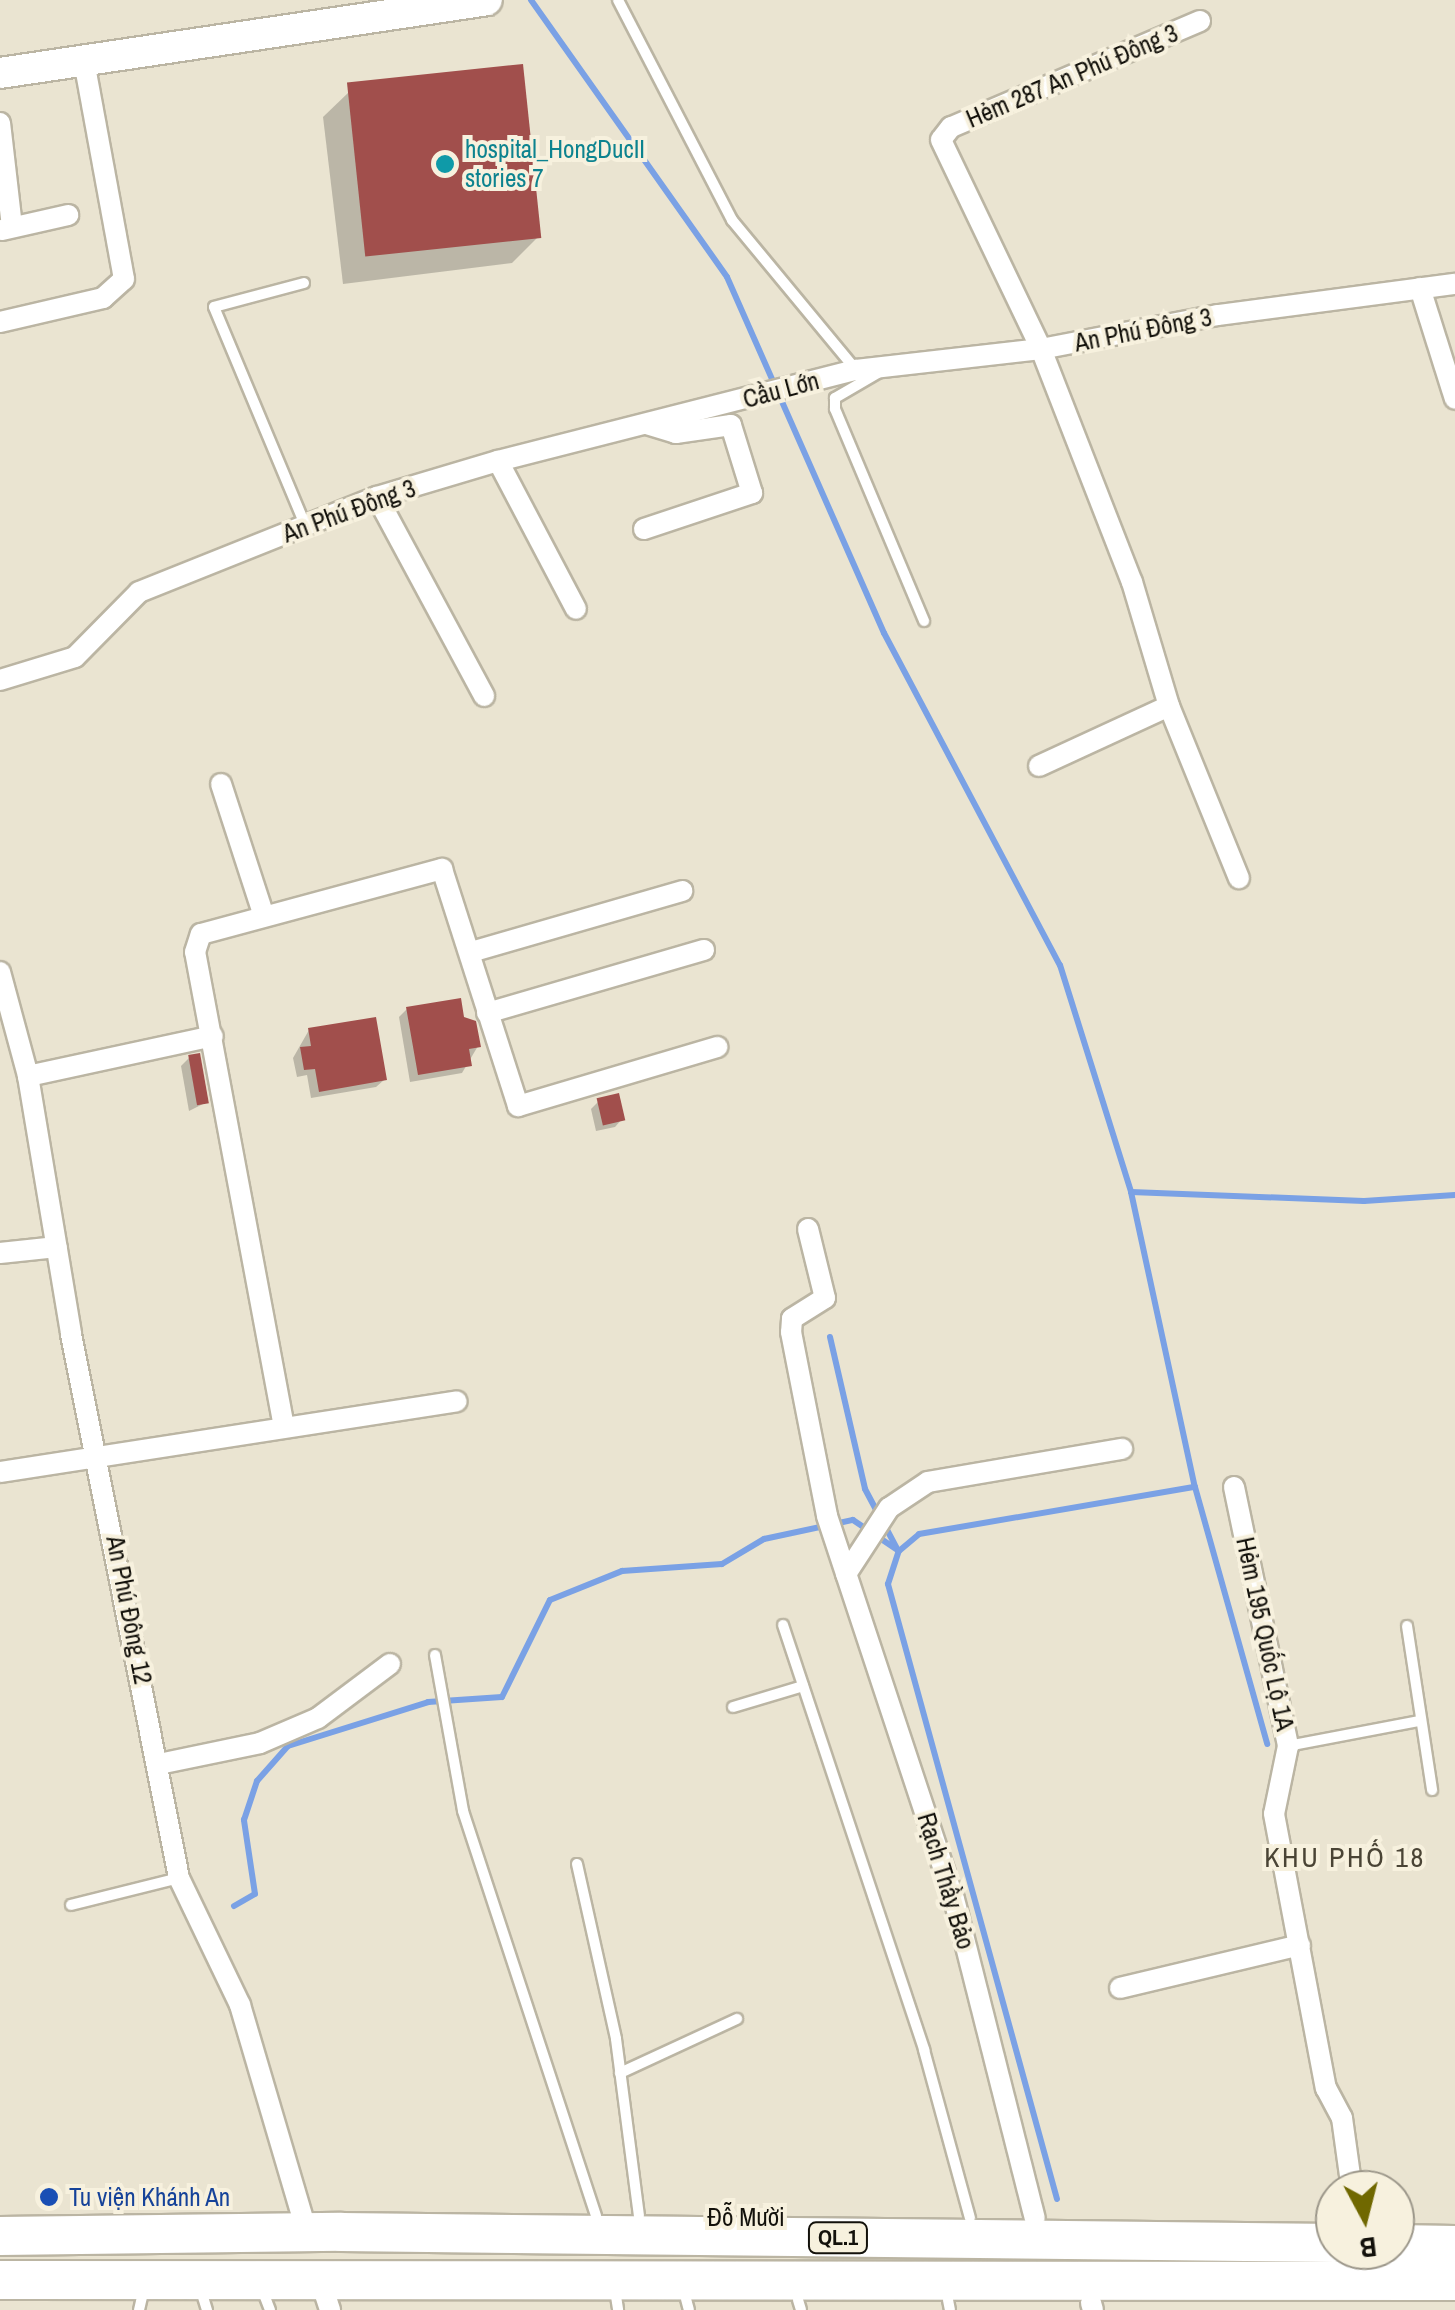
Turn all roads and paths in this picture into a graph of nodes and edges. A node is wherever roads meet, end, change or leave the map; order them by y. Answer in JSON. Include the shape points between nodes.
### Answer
{"nodes":[{"id":1,"x":487,"y":0,"type":"edge"},
{"id":2,"x":618,"y":0,"type":"edge"},
{"id":3,"x":1200,"y":21,"type":"dead end"},
{"id":4,"x":84,"y":61,"type":"junction"},
{"id":5,"x":0,"y":73,"type":"edge"},
{"id":6,"x":0,"y":123,"type":"edge"},
{"id":7,"x":68,"y":215,"type":"dead end"},
{"id":8,"x":6,"y":228,"type":"edge"},
{"id":9,"x":304,"y":284,"type":"dead end"},
{"id":10,"x":1455,"y":284,"type":"edge"},
{"id":11,"x":1420,"y":288,"type":"junction"},
{"id":12,"x":0,"y":322,"type":"edge"},
{"id":13,"x":1041,"y":349,"type":"junction"},
{"id":14,"x":856,"y":370,"type":"junction"},
{"id":15,"x":884,"y":370,"type":"junction"},
{"id":16,"x":831,"y":377,"type":"joint"},
{"id":17,"x":1455,"y":399,"type":"edge"},
{"id":18,"x":730,"y":404,"type":"joint"},
{"id":19,"x":645,"y":424,"type":"junction"},
{"id":20,"x":498,"y":462,"type":"junction"},
{"id":21,"x":377,"y":497,"type":"junction"},
{"id":22,"x":305,"y":526,"type":"junction"},
{"id":23,"x":644,"y":529,"type":"dead end"},
{"id":24,"x":576,"y":609,"type":"dead end"},
{"id":25,"x":924,"y":621,"type":"dead end"},
{"id":26,"x":0,"y":680,"type":"edge"},
{"id":27,"x":484,"y":696,"type":"dead end"},
{"id":28,"x":1169,"y":706,"type":"junction"},
{"id":29,"x":1039,"y":766,"type":"dead end"},
{"id":30,"x":221,"y":784,"type":"dead end"},
{"id":31,"x":1238,"y":878,"type":"dead end"},
{"id":32,"x":682,"y":891,"type":"dead end"},
{"id":33,"x":264,"y":916,"type":"junction"},
{"id":34,"x":704,"y":950,"type":"dead end"},
{"id":35,"x":471,"y":952,"type":"junction"},
{"id":36,"x":0,"y":972,"type":"edge"},
{"id":37,"x":487,"y":1013,"type":"junction"},
{"id":38,"x":213,"y":1036,"type":"junction"},
{"id":39,"x":717,"y":1047,"type":"dead end"},
{"id":40,"x":28,"y":1076,"type":"junction"},
{"id":41,"x":808,"y":1229,"type":"dead end"},
{"id":42,"x":58,"y":1247,"type":"junction"},
{"id":43,"x":0,"y":1253,"type":"edge"},
{"id":44,"x":457,"y":1401,"type":"dead end"},
{"id":45,"x":284,"y":1427,"type":"junction"},
{"id":46,"x":1122,"y":1450,"type":"dead end"},
{"id":47,"x":98,"y":1456,"type":"junction"},
{"id":48,"x":0,"y":1472,"type":"edge"},
{"id":49,"x":1234,"y":1487,"type":"dead end"},
{"id":50,"x":846,"y":1574,"type":"junction"},
{"id":51,"x":783,"y":1625,"type":"dead end"},
{"id":52,"x":1407,"y":1626,"type":"dead end"},
{"id":53,"x":435,"y":1655,"type":"dead end"},
{"id":54,"x":390,"y":1664,"type":"dead end"},
{"id":55,"x":803,"y":1686,"type":"junction"},
{"id":56,"x":733,"y":1707,"type":"dead end"},
{"id":57,"x":1419,"y":1721,"type":"junction"},
{"id":58,"x":1288,"y":1746,"type":"junction"},
{"id":59,"x":158,"y":1764,"type":"junction"},
{"id":60,"x":1432,"y":1790,"type":"dead end"},
{"id":61,"x":577,"y":1864,"type":"dead end"},
{"id":62,"x":179,"y":1878,"type":"junction"},
{"id":63,"x":71,"y":1905,"type":"dead end"},
{"id":64,"x":1300,"y":1945,"type":"junction"},
{"id":65,"x":1120,"y":1988,"type":"dead end"},
{"id":66,"x":738,"y":2019,"type":"dead end"},
{"id":67,"x":620,"y":2073,"type":"junction"},
{"id":68,"x":1348,"y":2170,"type":"edge"},
{"id":69,"x":596,"y":2216,"type":"junction"},
{"id":70,"x":639,"y":2216,"type":"junction"},
{"id":71,"x":970,"y":2218,"type":"junction"},
{"id":72,"x":1035,"y":2218,"type":"junction"},
{"id":73,"x":1315,"y":2220,"type":"edge"},
{"id":74,"x":324,"y":2233,"type":"junction"},
{"id":75,"x":0,"y":2236,"type":"edge"},
{"id":76,"x":1415,"y":2238,"type":"edge"},
{"id":77,"x":1315,"y":2243,"type":"edge"},
{"id":78,"x":1455,"y":2245,"type":"edge"},
{"id":79,"x":0,"y":2280,"type":"edge"},
{"id":80,"x":1455,"y":2281,"type":"edge"},
{"id":81,"x":316,"y":2290,"type":"edge"},
{"id":82,"x":607,"y":2293,"type":"edge"},
{"id":83,"x":143,"y":2296,"type":"edge"},
{"id":84,"x":0,"y":2298,"type":"edge"},
{"id":85,"x":205,"y":2304,"type":"edge"},
{"id":86,"x":267,"y":2304,"type":"edge"},
{"id":87,"x":688,"y":2304,"type":"edge"},
{"id":88,"x":1455,"y":2304,"type":"edge"},
{"id":89,"x":799,"y":2305,"type":"edge"},
{"id":90,"x":949,"y":2305,"type":"edge"},
{"id":91,"x":1092,"y":2307,"type":"edge"}],
"edges":[{"from":1,"to":4,"type":"street"},
{"from":2,"to":14,"type":"lane","via":[[732,220]]},
{"from":3,"to":13,"type":"street","name":"Hẻm 287 An Phú Đông 3","via":[[942,133]]},
{"from":4,"to":5,"type":"street"},
{"from":4,"to":12,"type":"street","via":[[124,279],[102,298]]},
{"from":6,"to":8,"type":"street"},
{"from":7,"to":8,"type":"street"},
{"from":9,"to":22,"type":"lane","via":[[214,307]]},
{"from":10,"to":11,"type":"street","name":"An Phú Đông 3"},
{"from":11,"to":13,"type":"street","name":"An Phú Đông 3"},
{"from":11,"to":17,"type":"street"},
{"from":13,"to":15,"type":"street","name":"An Phú Đông 3"},
{"from":13,"to":28,"type":"street","via":[[1132,582]]},
{"from":14,"to":15,"type":"street","name":"An Phú Đông 3"},
{"from":14,"to":16,"type":"street","name":"An Phú Đông 3"},
{"from":15,"to":25,"type":"lane","via":[[835,398],[834,409]]},
{"from":16,"to":18,"type":"street","name":"Cầu Lớn"},
{"from":18,"to":19,"type":"street","name":"An Phú Đông 3"},
{"from":19,"to":20,"type":"street","name":"An Phú Đông 3"},
{"from":19,"to":23,"type":"street","via":[[676,433],[731,425],[752,493]]},
{"from":20,"to":21,"type":"street","name":"An Phú Đông 3"},
{"from":20,"to":24,"type":"street"},
{"from":21,"to":22,"type":"street","name":"An Phú Đông 3"},
{"from":21,"to":27,"type":"street"},
{"from":22,"to":26,"type":"street","name":"An Phú Đông 3","via":[[139,592],[75,657]]},
{"from":28,"to":29,"type":"street"},
{"from":28,"to":31,"type":"street"},
{"from":30,"to":33,"type":"street"},
{"from":32,"to":35,"type":"street"},
{"from":33,"to":35,"type":"street","via":[[432,866],[452,882]]},
{"from":33,"to":38,"type":"street","via":[[196,939]]},
{"from":34,"to":37,"type":"street"},
{"from":35,"to":37,"type":"street"},
{"from":36,"to":40,"type":"street","name":"An Phú Đông 12"},
{"from":37,"to":39,"type":"street","via":[[518,1106]]},
{"from":38,"to":40,"type":"street"},
{"from":38,"to":45,"type":"street"},
{"from":40,"to":42,"type":"street","name":"An Phú Đông 12"},
{"from":41,"to":50,"type":"street","name":"Rạch Thầy Bảo","via":[[826,1298],[792,1319],[791,1332],[827,1516]]},
{"from":42,"to":43,"type":"street"},
{"from":42,"to":47,"type":"street","name":"An Phú Đông 12"},
{"from":44,"to":45,"type":"street"},
{"from":45,"to":47,"type":"street"},
{"from":46,"to":50,"type":"street","via":[[928,1482],[888,1510]]},
{"from":47,"to":48,"type":"street"},
{"from":47,"to":59,"type":"street","name":"An Phú Đông 12"},
{"from":49,"to":58,"type":"street","name":"Hẻm 195 Quốc Lộ 1A"},
{"from":50,"to":72,"type":"street","name":"Rạch Thầy Bảo","via":[[954,1900]]},
{"from":51,"to":55,"type":"lane"},
{"from":52,"to":57,"type":"lane"},
{"from":53,"to":69,"type":"lane","via":[[463,1811]]},
{"from":54,"to":59,"type":"street","via":[[318,1718],[260,1744]]},
{"from":55,"to":56,"type":"lane"},
{"from":55,"to":71,"type":"lane","via":[[924,2050]]},
{"from":57,"to":58,"type":"lane"},
{"from":57,"to":60,"type":"lane"},
{"from":58,"to":64,"type":"street","name":"Hẻm 195 Quốc Lộ 1A","via":[[1274,1814]]},
{"from":59,"to":62,"type":"street","name":"An Phú Đông 12"},
{"from":61,"to":67,"type":"lane"},
{"from":62,"to":63,"type":"lane"},
{"from":62,"to":74,"type":"street","name":"An Phú Đông 12","via":[[240,2005]]},
{"from":64,"to":65,"type":"street"},
{"from":64,"to":68,"type":"street","name":"Hẻm 195 Quốc Lộ 1A"},
{"from":66,"to":67,"type":"lane"},
{"from":67,"to":70,"type":"lane"},
{"from":69,"to":70,"type":"highway","name":"Đỗ Mười","number":"QL.1"},
{"from":69,"to":74,"type":"highway","name":"Đỗ Mười","number":"QL.1","via":[[382,2214]]},
{"from":70,"to":71,"type":"highway","name":"Đỗ Mười","number":"QL.1"},
{"from":71,"to":72,"type":"highway","name":"Đỗ Mười","number":"QL.1"},
{"from":72,"to":73,"type":"highway","name":"Đỗ Mười","number":"QL.1"},
{"from":74,"to":75,"type":"highway","name":"Đỗ Mười","number":"QL.1"},
{"from":74,"to":77,"type":"highway","name":"Đỗ Mười","number":"QL.1"},
{"from":74,"to":81,"type":"highway"},
{"from":76,"to":78,"type":"highway"},
{"from":79,"to":83,"type":"highway","number":"QL.1"},
{"from":80,"to":82,"type":"highway","number":"QL.1"},
{"from":81,"to":82,"type":"highway","number":"QL.1"},
{"from":81,"to":83,"type":"highway","number":"QL.1"},
{"from":81,"to":86,"type":"highway","number":"QL.1"},
{"from":82,"to":87,"type":"highway","number":"QL.1"},
{"from":83,"to":84,"type":"highway","number":"QL.1"},
{"from":83,"to":85,"type":"highway","number":"QL.1"},
{"from":85,"to":86,"type":"highway","number":"QL.1"},
{"from":87,"to":89,"type":"highway","number":"QL.1"},
{"from":88,"to":91,"type":"highway","number":"QL.1"},
{"from":89,"to":90,"type":"highway","number":"QL.1"},
{"from":90,"to":91,"type":"highway","number":"QL.1"}]}
